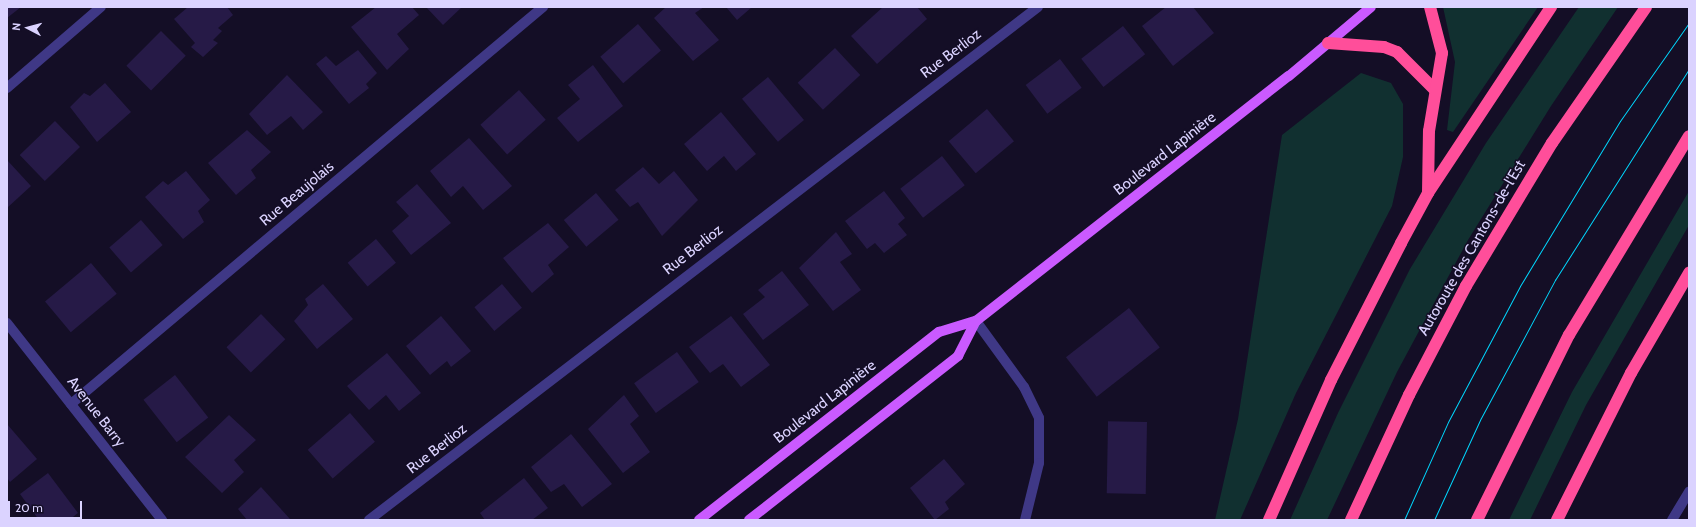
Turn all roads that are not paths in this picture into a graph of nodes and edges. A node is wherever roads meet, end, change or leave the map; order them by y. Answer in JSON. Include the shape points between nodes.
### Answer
{"nodes":[{"id":1,"x":101,"y":7,"type":"edge"},
{"id":2,"x":543,"y":7,"type":"edge"},
{"id":3,"x":1038,"y":7,"type":"edge"},
{"id":4,"x":1371,"y":7,"type":"edge"},
{"id":5,"x":1430,"y":7,"type":"edge"},
{"id":6,"x":1552,"y":7,"type":"edge"},
{"id":7,"x":1646,"y":7,"type":"edge"},
{"id":8,"x":1328,"y":43,"type":"junction"},
{"id":9,"x":7,"y":88,"type":"edge"},
{"id":10,"x":1434,"y":89,"type":"junction"},
{"id":11,"x":1689,"y":136,"type":"edge"},
{"id":12,"x":1428,"y":193,"type":"junction"},
{"id":13,"x":1689,"y":273,"type":"edge"},
{"id":14,"x":976,"y":321,"type":"junction"},
{"id":15,"x":7,"y":323,"type":"edge"},
{"id":16,"x":70,"y":404,"type":"junction"},
{"id":17,"x":1689,"y":492,"type":"edge"},
{"id":18,"x":162,"y":520,"type":"edge"},
{"id":19,"x":369,"y":520,"type":"edge"},
{"id":20,"x":699,"y":520,"type":"edge"},
{"id":21,"x":749,"y":520,"type":"edge"},
{"id":22,"x":1025,"y":520,"type":"edge"},
{"id":23,"x":1269,"y":520,"type":"edge"},
{"id":24,"x":1351,"y":520,"type":"edge"},
{"id":25,"x":1478,"y":520,"type":"edge"},
{"id":26,"x":1557,"y":520,"type":"edge"},
{"id":27,"x":1672,"y":520,"type":"edge"}],
"edges":[{"from":1,"to":9,"type":"street"},
{"from":2,"to":16,"type":"street","name":"Rue Beaujolais"},
{"from":3,"to":19,"type":"street","name":"Rue Berlioz"},
{"from":4,"to":8,"type":"main road","name":"Boulevard Lapinière"},
{"from":5,"to":10,"type":"highway","via":[[1442,53]]},
{"from":6,"to":12,"type":"highway"},
{"from":7,"to":24,"type":"highway","name":"Autoroute des Cantons-de-l'Est","via":[[1552,143],[1470,280],[1409,395]]},
{"from":8,"to":10,"type":"highway","via":[[1384,47],[1397,52]]},
{"from":8,"to":14,"type":"main road","name":"Boulevard Lapinière"},
{"from":10,"to":12,"type":"highway"},
{"from":11,"to":25,"type":"highway","via":[[1632,224],[1568,335]]},
{"from":12,"to":23,"type":"highway","via":[[1352,336]]},
{"from":13,"to":26,"type":"highway","via":[[1631,373]]},
{"from":14,"to":20,"type":"main road","name":"Boulevard Lapinière","via":[[939,332]]},
{"from":14,"to":21,"type":"main road","name":"Boulevard Lapinière","via":[[958,356]]},
{"from":14,"to":22,"type":"street","via":[[1024,387],[1039,418],[1038,463]]},
{"from":15,"to":16,"type":"street","name":"Avenue Barry"},
{"from":16,"to":18,"type":"street","name":"Avenue Barry"},
{"from":17,"to":27,"type":"street"}]}
